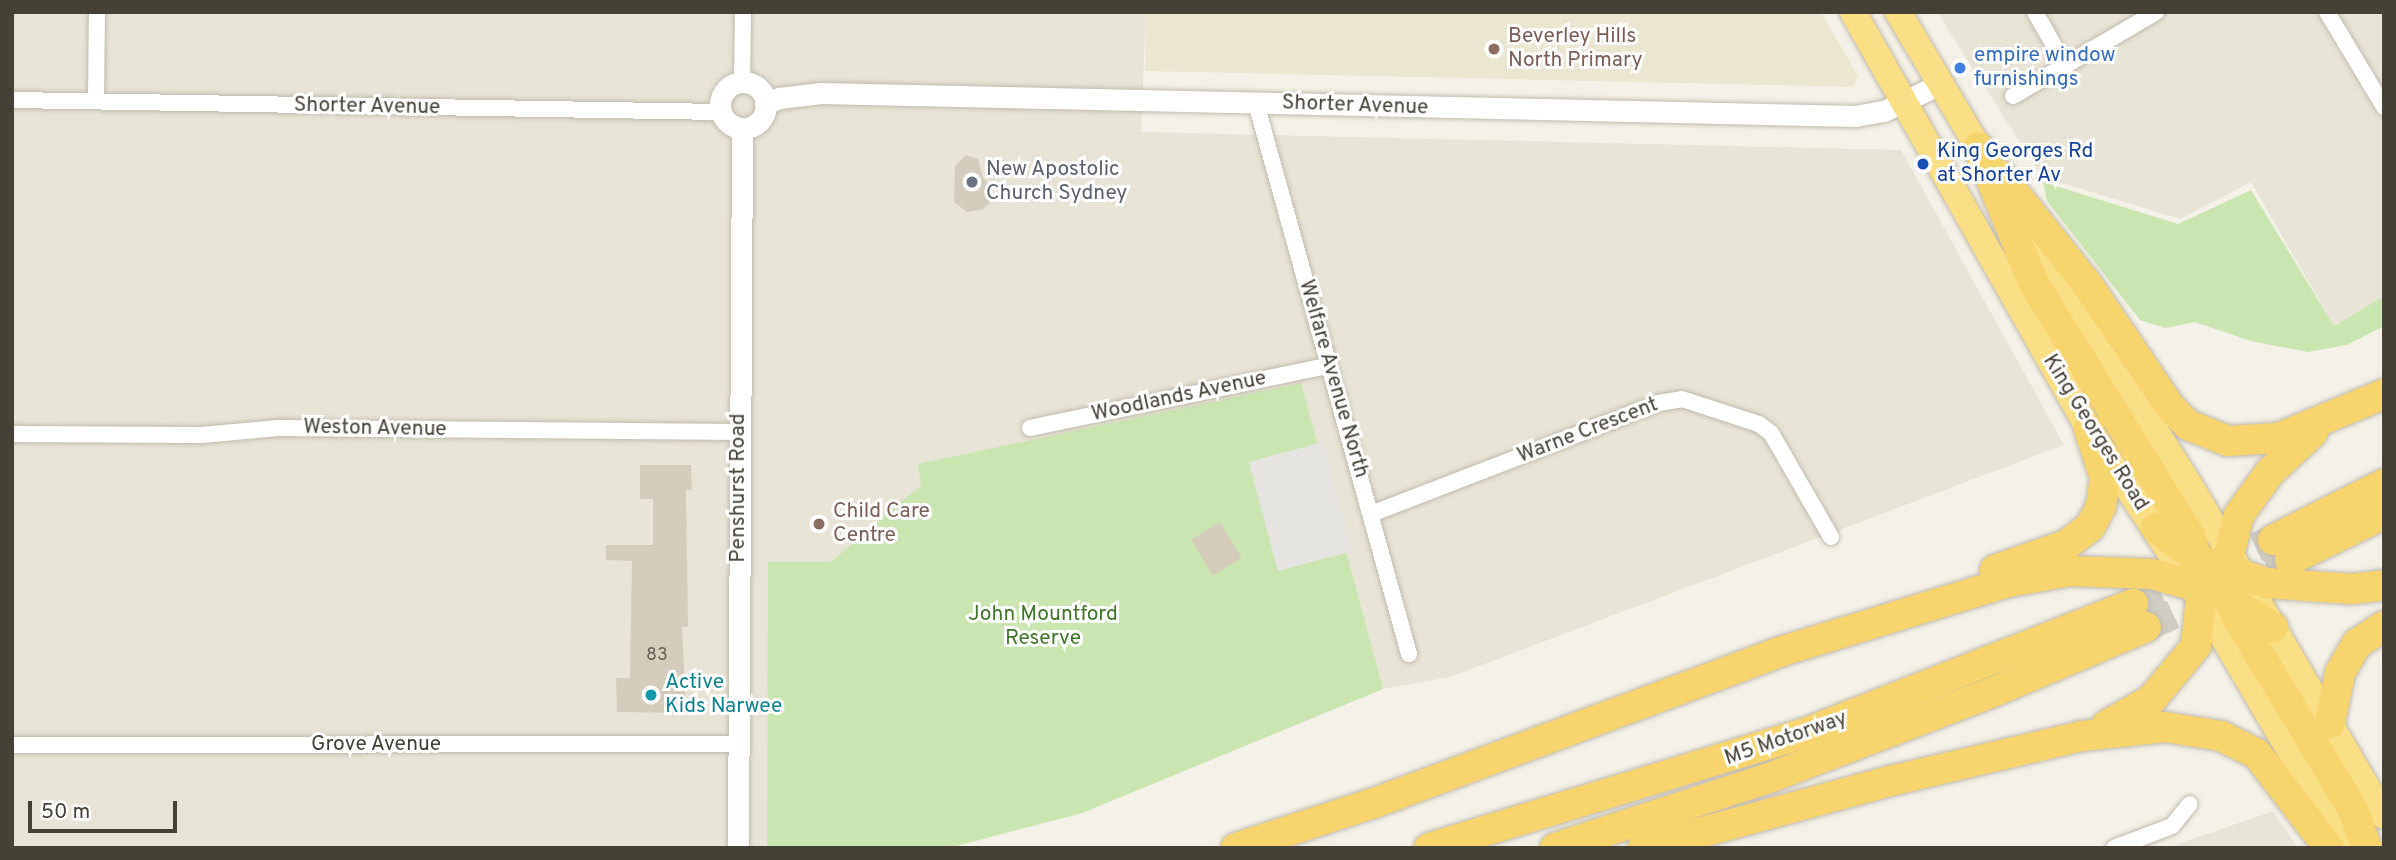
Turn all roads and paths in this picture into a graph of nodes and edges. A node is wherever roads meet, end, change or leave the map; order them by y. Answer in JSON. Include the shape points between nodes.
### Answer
{"nodes":[{"id":1,"x":97,"y":12,"type":"edge"},
{"id":2,"x":743,"y":12,"type":"edge"},
{"id":3,"x":1853,"y":12,"type":"edge"},
{"id":4,"x":1898,"y":12,"type":"edge"},
{"id":5,"x":2035,"y":12,"type":"edge"},
{"id":6,"x":2156,"y":12,"type":"edge"},
{"id":7,"x":2327,"y":12,"type":"edge"},
{"id":8,"x":2065,"y":65,"type":"junction"},
{"id":9,"x":742,"y":82,"type":"junction"},
{"id":10,"x":1940,"y":84,"type":"junction"},
{"id":11,"x":2013,"y":96,"type":"dead end"},
{"id":12,"x":12,"y":100,"type":"edge"},
{"id":13,"x":96,"y":101,"type":"junction"},
{"id":14,"x":1904,"y":102,"type":"junction"},
{"id":15,"x":1256,"y":103,"type":"junction"},
{"id":16,"x":765,"y":104,"type":"junction"},
{"id":17,"x":2384,"y":107,"type":"edge"},
{"id":18,"x":721,"y":112,"type":"junction"},
{"id":19,"x":742,"y":128,"type":"junction"},
{"id":20,"x":1978,"y":147,"type":"junction"},
{"id":21,"x":1328,"y":366,"type":"junction"},
{"id":22,"x":2384,"y":394,"type":"edge"},
{"id":23,"x":2330,"y":419,"type":"junction"},
{"id":24,"x":1030,"y":428,"type":"dead end"},
{"id":25,"x":2089,"y":429,"type":"junction"},
{"id":26,"x":739,"y":432,"type":"junction"},
{"id":27,"x":12,"y":434,"type":"edge"},
{"id":28,"x":2384,"y":484,"type":"edge"},
{"id":29,"x":1371,"y":514,"type":"junction"},
{"id":30,"x":2384,"y":514,"type":"edge"},
{"id":31,"x":2156,"y":528,"type":"joint"},
{"id":32,"x":1831,"y":537,"type":"dead end"},
{"id":33,"x":2216,"y":579,"type":"junction"},
{"id":34,"x":2384,"y":585,"type":"edge"},
{"id":35,"x":2384,"y":626,"type":"edge"},
{"id":36,"x":2273,"y":627,"type":"joint"},
{"id":37,"x":1779,"y":652,"type":"junction"},
{"id":38,"x":1409,"y":654,"type":"dead end"},
{"id":39,"x":2330,"y":723,"type":"junction"},
{"id":40,"x":2082,"y":736,"type":"junction"},
{"id":41,"x":739,"y":744,"type":"junction"},
{"id":42,"x":12,"y":745,"type":"edge"},
{"id":43,"x":2190,"y":804,"type":"dead end"},
{"id":44,"x":2384,"y":816,"type":"edge"},
{"id":45,"x":738,"y":848,"type":"edge"},
{"id":46,"x":1236,"y":848,"type":"edge"},
{"id":47,"x":1429,"y":848,"type":"edge"},
{"id":48,"x":1555,"y":848,"type":"edge"},
{"id":49,"x":1643,"y":848,"type":"edge"},
{"id":50,"x":2114,"y":848,"type":"edge"},
{"id":51,"x":2329,"y":848,"type":"edge"},
{"id":52,"x":2347,"y":848,"type":"edge"},
{"id":53,"x":2368,"y":848,"type":"edge"}],
"edges":[{"from":1,"to":13,"type":"street"},
{"from":2,"to":9,"type":"street"},
{"from":3,"to":14,"type":"highway","name":"King Georges Road"},
{"from":4,"to":10,"type":"highway"},
{"from":5,"to":8,"type":"street"},
{"from":6,"to":8,"type":"street"},
{"from":7,"to":17,"type":"street"},
{"from":8,"to":11,"type":"street"},
{"from":9,"to":16,"type":"street","via":[[757,87]]},
{"from":9,"to":18,"type":"street","via":[[724,92]]},
{"from":10,"to":14,"type":"street","name":"Shorter Avenue"},
{"from":10,"to":20,"type":"highway"},
{"from":12,"to":13,"type":"street","name":"Shorter Avenue"},
{"from":13,"to":18,"type":"street","name":"Shorter Avenue"},
{"from":14,"to":15,"type":"street","name":"Shorter Avenue","via":[[1855,116]]},
{"from":14,"to":25,"type":"highway","name":"King Georges Road"},
{"from":15,"to":16,"type":"street","name":"Shorter Avenue","via":[[821,93]]},
{"from":15,"to":21,"type":"street","name":"Welfare Avenue North"},
{"from":16,"to":19,"type":"street","via":[[761,120]]},
{"from":18,"to":19,"type":"street","via":[[729,124]]},
{"from":19,"to":26,"type":"street","name":"Penshurst Road"},
{"from":20,"to":23,"type":"highway","via":[[2087,284],[2170,407],[2188,425],[2228,440],[2251,442],[2278,438]]},
{"from":20,"to":33,"type":"highway","via":[[2034,282]]},
{"from":21,"to":24,"type":"street","name":"Woodlands Avenue"},
{"from":21,"to":29,"type":"street","name":"Welfare Avenue North"},
{"from":22,"to":23,"type":"highway"},
{"from":23,"to":33,"type":"highway","via":[[2270,472],[2239,514]]},
{"from":25,"to":31,"type":"highway","name":"King Georges Road"},
{"from":25,"to":37,"type":"highway","via":[[2105,478],[2101,506],[2090,527],[2066,545]]},
{"from":26,"to":27,"type":"street","name":"Weston Avenue","via":[[278,428],[202,435]]},
{"from":26,"to":41,"type":"street","name":"Penshurst Road"},
{"from":28,"to":30,"type":"highway","via":[[2281,550]]},
{"from":29,"to":32,"type":"street","name":"Warne Crescent","via":[[1658,403],[1682,399],[1759,424],[1771,433]]},
{"from":29,"to":38,"type":"street","name":"Welfare Avenue North"},
{"from":31,"to":33,"type":"highway"},
{"from":33,"to":34,"type":"highway","via":[[2307,587]]},
{"from":33,"to":36,"type":"highway"},
{"from":33,"to":37,"type":"highway","via":[[2070,570],[2008,582]]},
{"from":33,"to":40,"type":"highway","via":[[2196,646],[2176,675],[2151,700]]},
{"from":33,"to":52,"type":"highway"},
{"from":33,"to":53,"type":"highway","via":[[2353,810]]},
{"from":35,"to":39,"type":"highway","via":[[2357,644],[2340,673]]},
{"from":36,"to":39,"type":"highway"},
{"from":37,"to":46,"type":"highway","via":[[1374,803]]},
{"from":39,"to":44,"type":"highway"},
{"from":40,"to":49,"type":"highway","via":[[1890,781]]},
{"from":40,"to":51,"type":"highway","via":[[2165,727],[2221,736],[2257,754]]},
{"from":41,"to":42,"type":"street","name":"Grove Avenue"},
{"from":41,"to":45,"type":"street","name":"Penshurst Road"},
{"from":43,"to":50,"type":"street","via":[[2172,826]]},
{"from":47,"to":48,"type":"highway","name":"M5 Motorway","via":[[1803,734],[2140,615],[1993,692],[1794,769]]}]}
